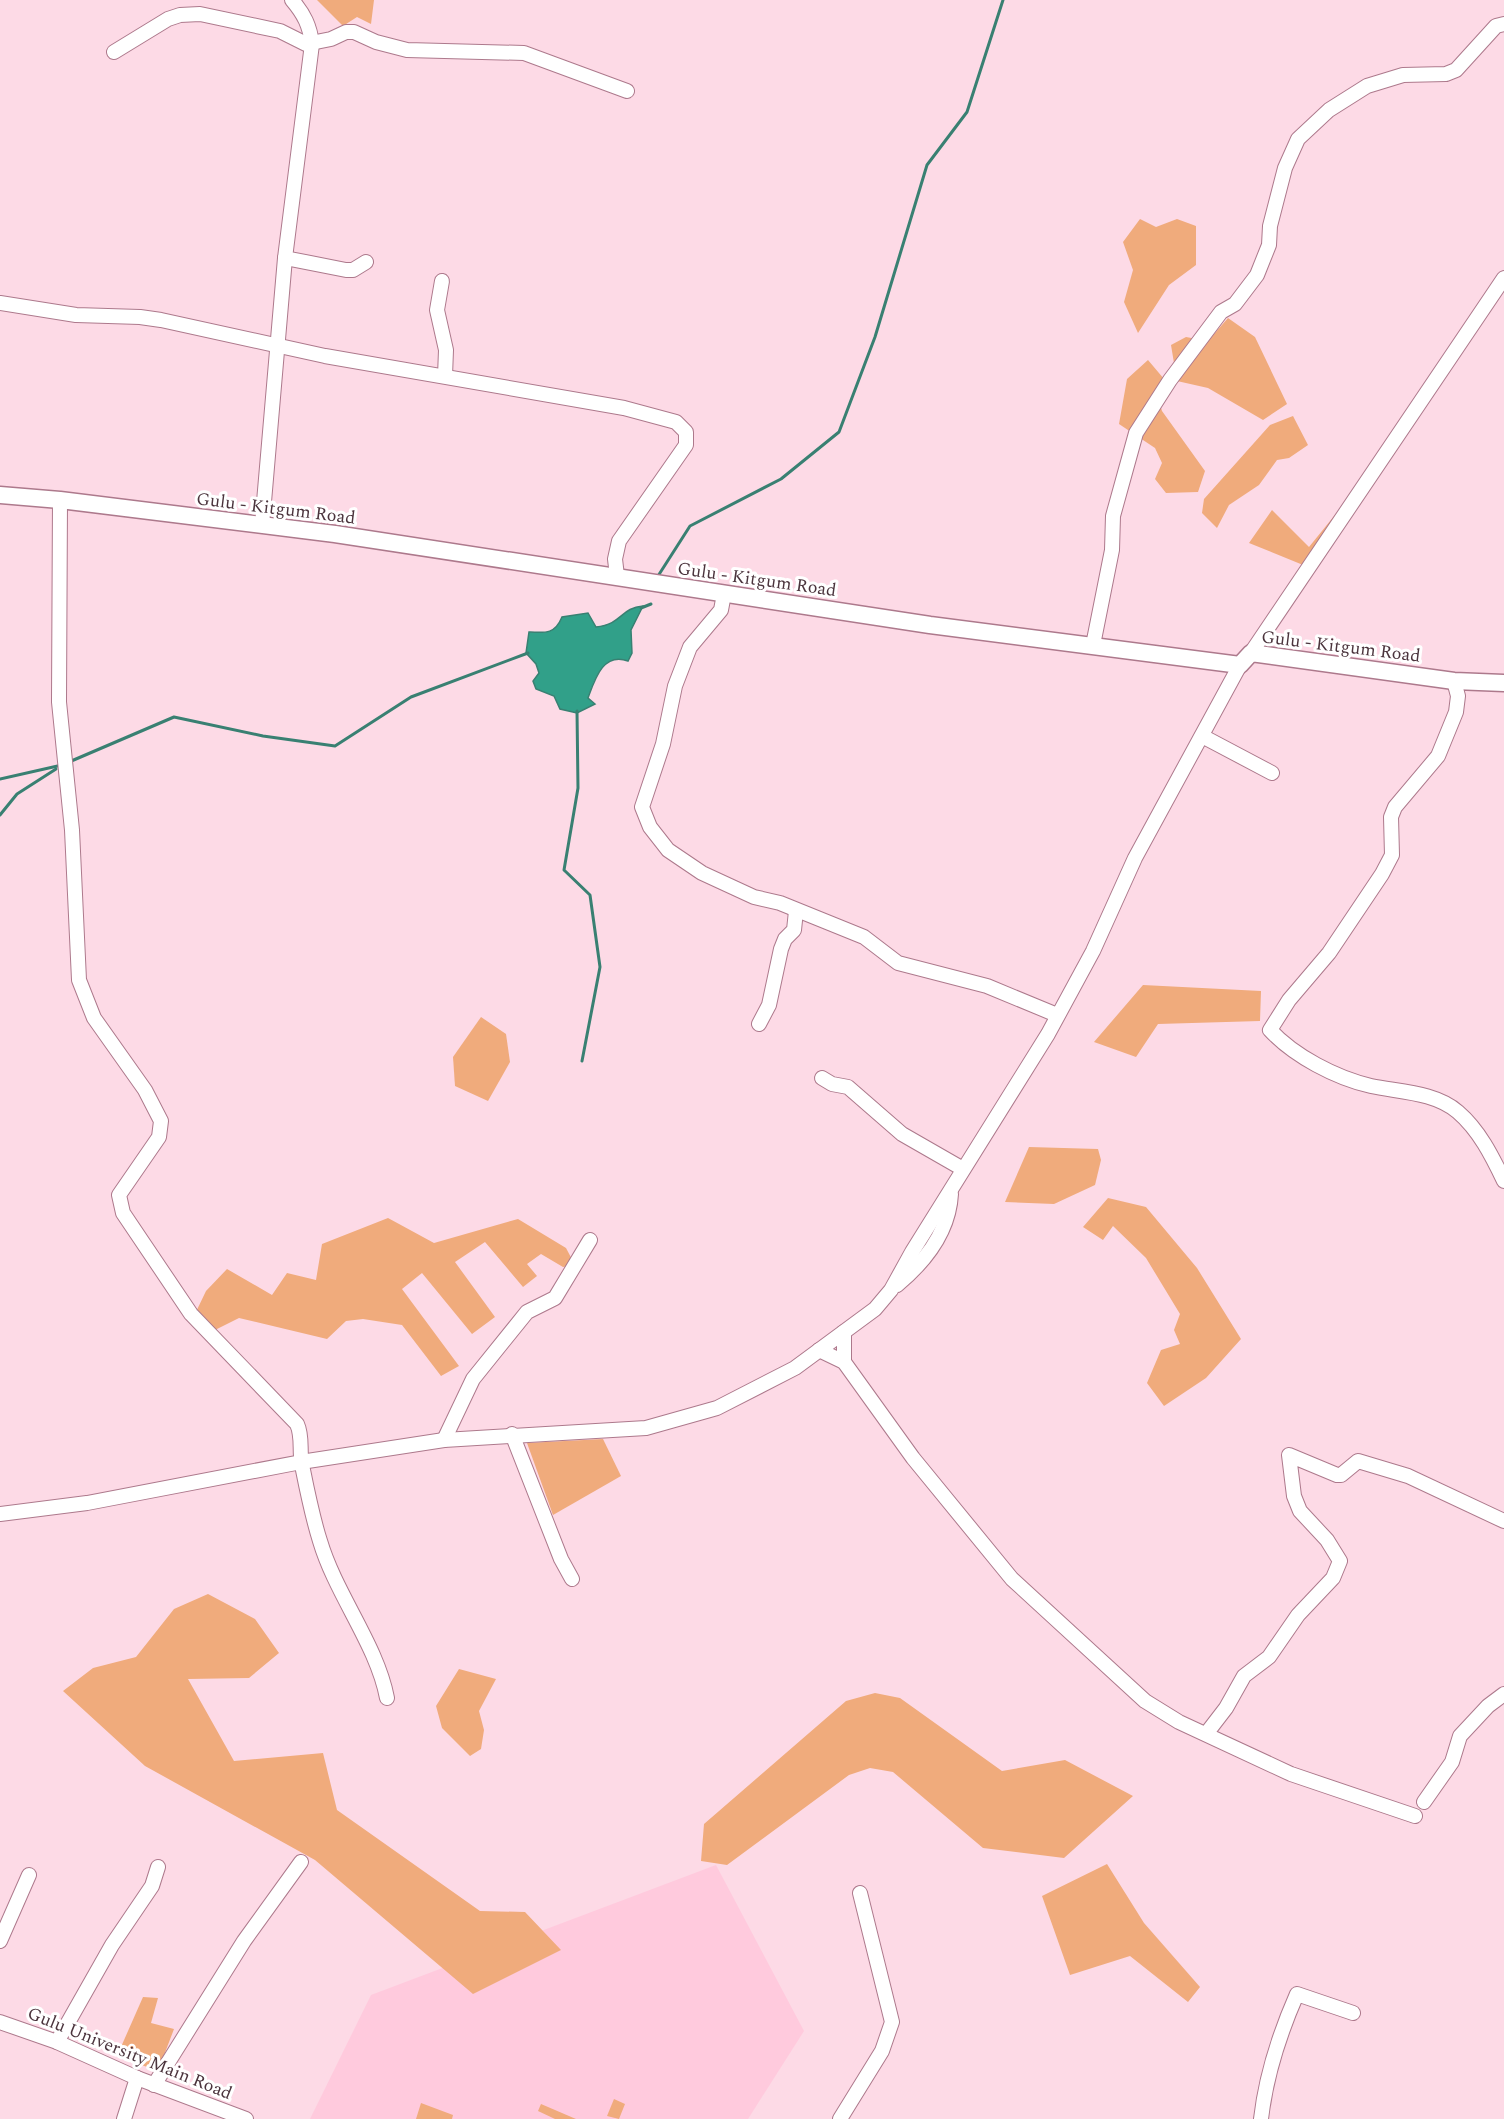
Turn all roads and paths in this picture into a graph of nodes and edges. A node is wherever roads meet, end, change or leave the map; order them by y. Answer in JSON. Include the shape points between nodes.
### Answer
{"nodes":[{"id":1,"x":292,"y":0,"type":"edge"},
{"id":2,"x":1504,"y":24,"type":"edge"},
{"id":3,"x":312,"y":44,"type":"junction"},
{"id":4,"x":114,"y":52,"type":"dead end"},
{"id":5,"x":627,"y":91,"type":"dead end"},
{"id":6,"x":285,"y":258,"type":"junction"},
{"id":7,"x":366,"y":262,"type":"dead end"},
{"id":8,"x":1504,"y":278,"type":"edge"},
{"id":9,"x":442,"y":281,"type":"dead end"},
{"id":10,"x":0,"y":303,"type":"edge"},
{"id":11,"x":277,"y":344,"type":"junction"},
{"id":12,"x":445,"y":376,"type":"junction"},
{"id":13,"x":0,"y":495,"type":"edge"},
{"id":14,"x":60,"y":500,"type":"junction"},
{"id":15,"x":262,"y":525,"type":"junction"},
{"id":16,"x":617,"y":576,"type":"junction"},
{"id":17,"x":724,"y":594,"type":"junction"},
{"id":18,"x":1093,"y":645,"type":"junction"},
{"id":19,"x":1246,"y":659,"type":"junction"},
{"id":20,"x":1455,"y":681,"type":"junction"},
{"id":21,"x":1504,"y":683,"type":"edge"},
{"id":22,"x":1202,"y":736,"type":"junction"},
{"id":23,"x":1272,"y":773,"type":"dead end"},
{"id":24,"x":796,"y":911,"type":"junction"},
{"id":25,"x":1057,"y":1015,"type":"junction"},
{"id":26,"x":759,"y":1024,"type":"dead end"},
{"id":27,"x":822,"y":1078,"type":"dead end"},
{"id":28,"x":963,"y":1168,"type":"junction"},
{"id":29,"x":1504,"y":1181,"type":"edge"},
{"id":30,"x":590,"y":1240,"type":"dead end"},
{"id":31,"x":844,"y":1332,"type":"junction"},
{"id":32,"x":819,"y":1350,"type":"junction"},
{"id":33,"x":844,"y":1362,"type":"junction"},
{"id":34,"x":512,"y":1434,"type":"junction"},
{"id":35,"x":444,"y":1440,"type":"junction"},
{"id":36,"x":301,"y":1462,"type":"junction"},
{"id":37,"x":0,"y":1514,"type":"edge"},
{"id":38,"x":1504,"y":1521,"type":"edge"},
{"id":39,"x":572,"y":1579,"type":"dead end"},
{"id":40,"x":1504,"y":1694,"type":"edge"},
{"id":41,"x":387,"y":1698,"type":"dead end"},
{"id":42,"x":1206,"y":1734,"type":"junction"},
{"id":43,"x":1424,"y":1802,"type":"dead end"},
{"id":44,"x":1415,"y":1816,"type":"dead end"},
{"id":45,"x":301,"y":1862,"type":"dead end"},
{"id":46,"x":158,"y":1867,"type":"dead end"},
{"id":47,"x":29,"y":1875,"type":"dead end"},
{"id":48,"x":860,"y":1893,"type":"dead end"},
{"id":49,"x":0,"y":1941,"type":"edge"},
{"id":50,"x":1353,"y":2013,"type":"dead end"},
{"id":51,"x":0,"y":2022,"type":"edge"},
{"id":52,"x":57,"y":2042,"type":"junction"},
{"id":53,"x":137,"y":2078,"type":"junction"},
{"id":54,"x":154,"y":2085,"type":"junction"},
{"id":55,"x":124,"y":2119,"type":"edge"},
{"id":56,"x":246,"y":2119,"type":"edge"},
{"id":57,"x":840,"y":2119,"type":"edge"},
{"id":58,"x":1261,"y":2119,"type":"edge"}],
"edges":[{"from":1,"to":3,"type":"street","via":[[304,14]]},
{"from":2,"to":18,"type":"street","via":[[1496,26],[1456,70],[1446,74],[1403,75],[1367,86],[1329,110],[1299,139],[1285,168],[1269,245],[1257,276],[1235,304],[1221,312],[1136,433],[1113,516],[1112,550]]},
{"from":3,"to":4,"type":"street","via":[[280,31],[200,14],[168,19]]},
{"from":3,"to":5,"type":"street","via":[[354,32],[407,50],[524,53]]},
{"from":3,"to":6,"type":"street"},
{"from":6,"to":7,"type":"street","via":[[346,270]]},
{"from":6,"to":11,"type":"street"},
{"from":8,"to":19,"type":"street"},
{"from":9,"to":12,"type":"street","via":[[437,310],[446,350]]},
{"from":10,"to":11,"type":"street","via":[[76,315],[140,316]]},
{"from":11,"to":12,"type":"street"},
{"from":11,"to":15,"type":"street"},
{"from":12,"to":16,"type":"street","via":[[624,408],[682,427],[686,445],[619,541]]},
{"from":13,"to":14,"type":"main road","name":"Gulu - Kitgum Road"},
{"from":14,"to":15,"type":"main road","name":"Gulu - Kitgum Road"},
{"from":14,"to":36,"type":"street","via":[[59,702],[72,830],[79,980],[94,1018],[145,1090],[161,1121],[159,1137],[121,1190],[119,1201],[123,1213],[191,1314],[297,1424],[302,1439]]},
{"from":15,"to":16,"type":"main road","name":"Gulu - Kitgum Road"},
{"from":16,"to":17,"type":"main road","name":"Gulu - Kitgum Road"},
{"from":17,"to":18,"type":"main road","name":"Gulu - Kitgum Road"},
{"from":17,"to":24,"type":"street","via":[[721,610],[690,647],[675,686],[663,744],[642,807],[668,850],[702,873]]},
{"from":18,"to":19,"type":"main road","name":"Gulu - Kitgum Road"},
{"from":19,"to":20,"type":"main road","name":"Gulu - Kitgum Road"},
{"from":19,"to":22,"type":"street"},
{"from":20,"to":21,"type":"main road","name":"Gulu - Kitgum Road"},
{"from":20,"to":29,"type":"street","via":[[1456,712],[1438,756],[1391,817],[1392,855],[1388,864],[1329,953],[1289,1000],[1270,1030],[1287,1046],[1334,1072],[1367,1085],[1434,1098],[1457,1111],[1473,1128]]},
{"from":22,"to":23,"type":"street"},
{"from":22,"to":25,"type":"street"},
{"from":24,"to":25,"type":"street","via":[[864,937],[898,963],[987,986]]},
{"from":24,"to":26,"type":"street","via":[[794,930],[781,949],[769,1005]]},
{"from":25,"to":28,"type":"street"},
{"from":27,"to":28,"type":"street","via":[[848,1087],[902,1134]]},
{"from":28,"to":31,"type":"street","via":[[952,1191],[950,1210],[920,1265]]},
{"from":30,"to":35,"type":"street","via":[[555,1298],[527,1312],[473,1378]]},
{"from":31,"to":32,"type":"street"},
{"from":31,"to":33,"type":"street"},
{"from":32,"to":33,"type":"street"},
{"from":32,"to":34,"type":"street","via":[[740,1398],[677,1420],[615,1431]]},
{"from":33,"to":42,"type":"street","via":[[913,1458],[1012,1579],[1144,1701]]},
{"from":34,"to":35,"type":"street"},
{"from":34,"to":39,"type":"street"},
{"from":35,"to":36,"type":"street"},
{"from":36,"to":37,"type":"street","via":[[87,1503]]},
{"from":36,"to":41,"type":"street","via":[[320,1541],[337,1586],[381,1672]]},
{"from":38,"to":42,"type":"street","via":[[1408,1476],[1358,1461],[1341,1475],[1289,1455],[1300,1511],[1340,1561],[1333,1578],[1298,1615],[1269,1657],[1244,1676]]},
{"from":40,"to":43,"type":"street","via":[[1460,1736],[1452,1762]]},
{"from":42,"to":44,"type":"street","via":[[1291,1774]]},
{"from":45,"to":54,"type":"street","via":[[244,1941]]},
{"from":46,"to":52,"type":"street","via":[[152,1886],[112,1945]]},
{"from":47,"to":49,"type":"street"},
{"from":48,"to":57,"type":"street","via":[[892,2022],[882,2051]]},
{"from":50,"to":58,"type":"street","via":[[1297,1994],[1280,2032]]},
{"from":51,"to":52,"type":"street","name":"Gulu University Main Road"},
{"from":52,"to":53,"type":"street","name":"Gulu University Main Road"},
{"from":53,"to":54,"type":"street","name":"Gulu University Main Road"},
{"from":53,"to":55,"type":"street"},
{"from":54,"to":56,"type":"street","name":"Gulu University Main Road"}]}
